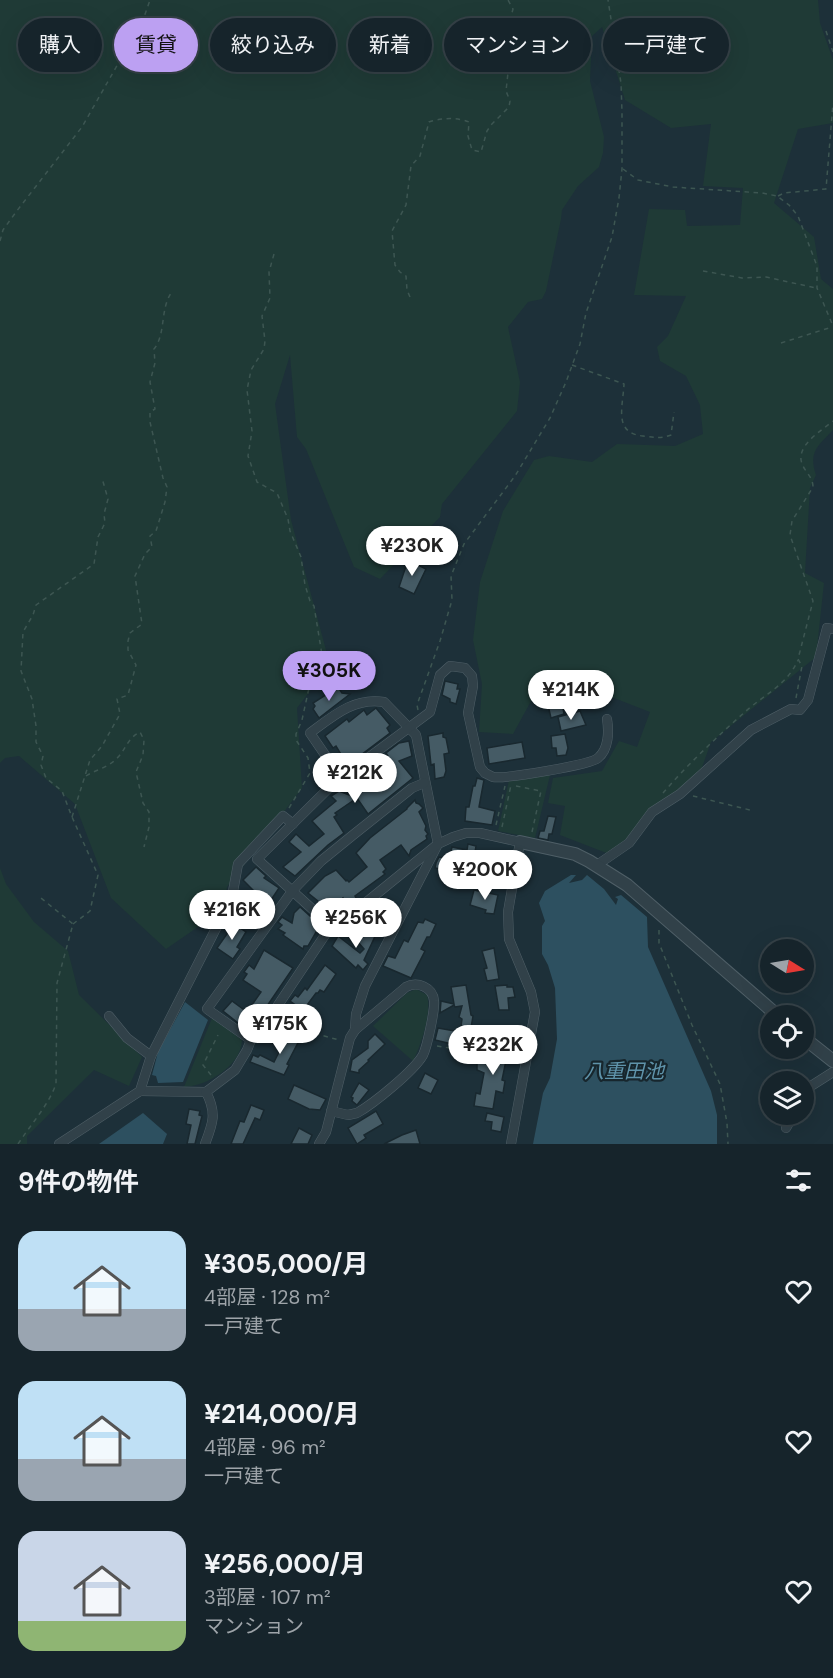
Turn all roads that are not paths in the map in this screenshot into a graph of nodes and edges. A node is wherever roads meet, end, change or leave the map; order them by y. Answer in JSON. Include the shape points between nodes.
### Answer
{"nodes":[{"id":1,"x":833,"y":629,"type":"edge"},
{"id":2,"x":607,"y":719,"type":"dead end"},
{"id":3,"x":409,"y":727,"type":"junction"},
{"id":4,"x":341,"y":778,"type":"junction"},
{"id":5,"x":424,"y":783,"type":"junction"},
{"id":6,"x":293,"y":824,"type":"junction"},
{"id":7,"x":520,"y":842,"type":"junction"},
{"id":8,"x":438,"y":844,"type":"junction"},
{"id":9,"x":597,"y":865,"type":"junction"},
{"id":10,"x":293,"y":890,"type":"junction"},
{"id":11,"x":331,"y":926,"type":"junction"},
{"id":12,"x":765,"y":1005,"type":"edge"},
{"id":13,"x":108,"y":1016,"type":"dead end"},
{"id":14,"x":355,"y":1030,"type":"junction"},
{"id":15,"x":251,"y":1040,"type":"junction"},
{"id":16,"x":814,"y":1046,"type":"edge"},
{"id":17,"x":151,"y":1056,"type":"junction"},
{"id":18,"x":833,"y":1061,"type":"edge"},
{"id":19,"x":833,"y":1072,"type":"edge"},
{"id":20,"x":814,"y":1085,"type":"edge"},
{"id":21,"x":140,"y":1091,"type":"junction"},
{"id":22,"x":206,"y":1092,"type":"junction"},
{"id":23,"x":332,"y":1111,"type":"junction"},
{"id":24,"x":788,"y":1125,"type":"edge"},
{"id":25,"x":786,"y":1128,"type":"dead end"},
{"id":26,"x":59,"y":1144,"type":"edge"},
{"id":27,"x":205,"y":1144,"type":"edge"},
{"id":28,"x":319,"y":1144,"type":"edge"},
{"id":29,"x":511,"y":1144,"type":"edge"}],
"edges":[{"from":1,"to":9,"type":"street","via":[[827,628],[808,700],[800,710],[791,709],[752,730],[680,794],[652,812],[629,843]]},
{"from":2,"to":3,"type":"street","via":[[607,742],[596,760],[493,777],[480,767],[468,713],[473,681],[469,671],[455,666],[440,675],[430,712]]},
{"from":3,"to":4,"type":"street"},
{"from":3,"to":4,"type":"street","via":[[388,705],[376,701],[346,707],[310,733]]},
{"from":3,"to":5,"type":"street","via":[[416,735]]},
{"from":4,"to":6,"type":"street"},
{"from":5,"to":8,"type":"street"},
{"from":5,"to":10,"type":"street","via":[[412,788],[321,861]]},
{"from":6,"to":10,"type":"street","via":[[257,859]]},
{"from":6,"to":17,"type":"street","via":[[284,816],[238,864],[232,897]]},
{"from":7,"to":8,"type":"street","via":[[473,833],[459,834]]},
{"from":7,"to":9,"type":"street","via":[[565,851]]},
{"from":7,"to":29,"type":"street","via":[[507,912],[509,939],[531,992],[534,1012]]},
{"from":8,"to":11,"type":"street","via":[[342,922]]},
{"from":8,"to":14,"type":"street","via":[[364,986]]},
{"from":9,"to":12,"type":"street","via":[[627,885]]},
{"from":10,"to":11,"type":"street"},
{"from":10,"to":15,"type":"street","via":[[207,1009]]},
{"from":11,"to":15,"type":"street"},
{"from":13,"to":17,"type":"street","via":[[127,1038]]},
{"from":14,"to":23,"type":"street"},
{"from":14,"to":23,"type":"street","via":[[406,987],[422,985],[432,994],[427,1044],[416,1066],[364,1109],[348,1115]]},
{"from":15,"to":22,"type":"street","via":[[235,1070]]},
{"from":16,"to":18,"type":"street"},
{"from":17,"to":21,"type":"street"},
{"from":19,"to":20,"type":"street"},
{"from":21,"to":22,"type":"street"},
{"from":21,"to":26,"type":"street"},
{"from":22,"to":27,"type":"street","via":[[214,1115]]},
{"from":23,"to":28,"type":"street"},
{"from":24,"to":25,"type":"street"}]}
